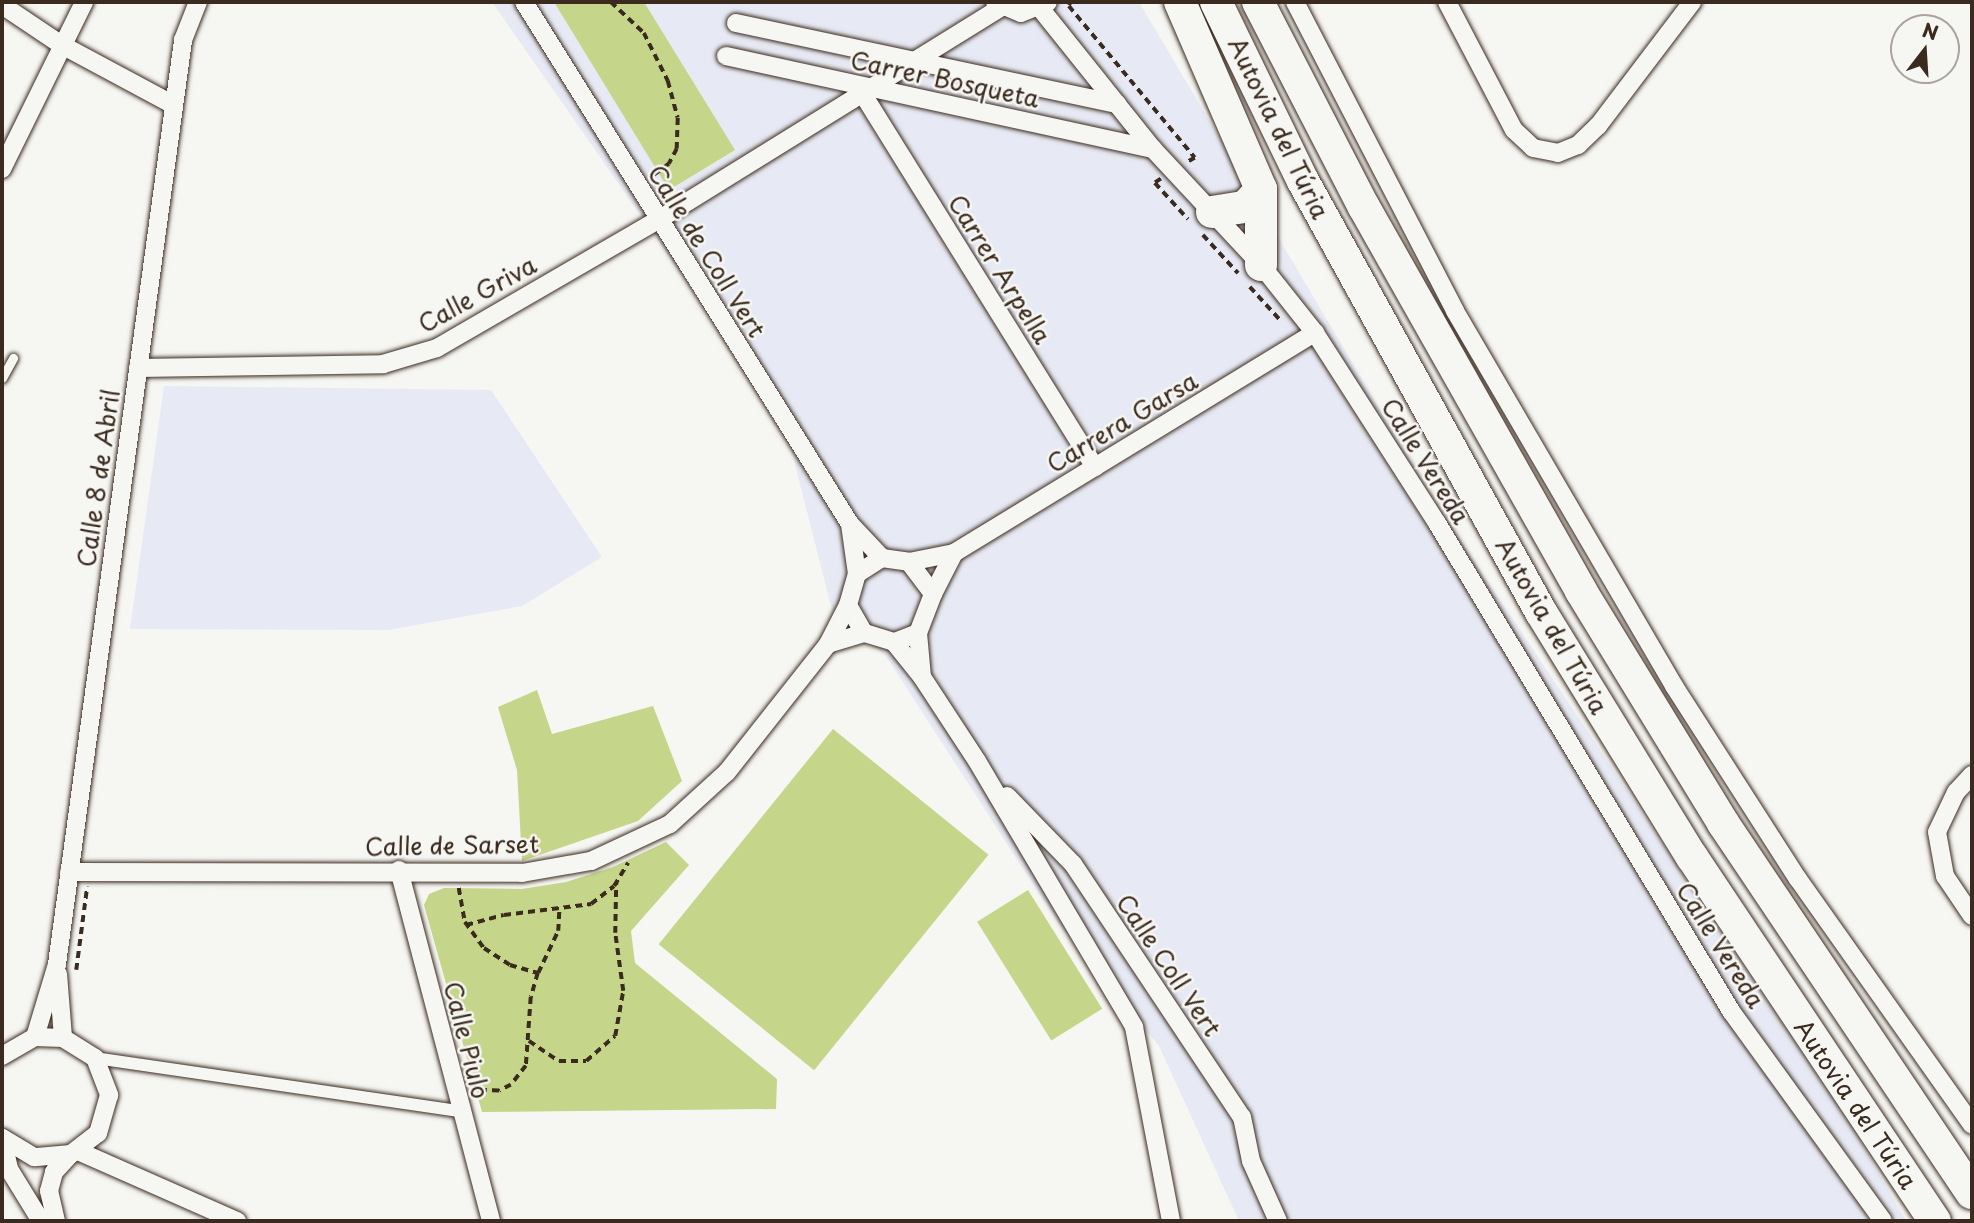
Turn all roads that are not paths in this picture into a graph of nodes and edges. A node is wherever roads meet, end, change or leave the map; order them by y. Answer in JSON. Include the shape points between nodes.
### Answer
{"nodes":[{"id":1,"x":84,"y":2,"type":"edge"},
{"id":2,"x":198,"y":2,"type":"edge"},
{"id":3,"x":524,"y":2,"type":"edge"},
{"id":4,"x":1180,"y":2,"type":"edge"},
{"id":5,"x":1191,"y":2,"type":"edge"},
{"id":6,"x":1216,"y":2,"type":"edge"},
{"id":7,"x":1258,"y":2,"type":"edge"},
{"id":8,"x":1295,"y":2,"type":"edge"},
{"id":9,"x":1447,"y":2,"type":"edge"},
{"id":10,"x":1692,"y":2,"type":"edge"},
{"id":11,"x":2,"y":5,"type":"edge"},
{"id":12,"x":999,"y":5,"type":"edge"},
{"id":13,"x":1044,"y":5,"type":"edge"},
{"id":14,"x":736,"y":23,"type":"dead end"},
{"id":15,"x":60,"y":44,"type":"junction"},
{"id":16,"x":726,"y":56,"type":"dead end"},
{"id":17,"x":918,"y":61,"type":"junction"},
{"id":18,"x":870,"y":92,"type":"junction"},
{"id":19,"x":1117,"y":104,"type":"junction"},
{"id":20,"x":174,"y":105,"type":"junction"},
{"id":21,"x":1153,"y":149,"type":"junction"},
{"id":22,"x":2,"y":169,"type":"edge"},
{"id":23,"x":1303,"y":181,"type":"junction"},
{"id":24,"x":1261,"y":189,"type":"junction"},
{"id":25,"x":1212,"y":212,"type":"junction"},
{"id":26,"x":658,"y":220,"type":"junction"},
{"id":27,"x":1261,"y":265,"type":"junction"},
{"id":28,"x":1315,"y":333,"type":"junction"},
{"id":29,"x":13,"y":358,"type":"dead end"},
{"id":30,"x":138,"y":368,"type":"junction"},
{"id":31,"x":2,"y":378,"type":"edge"},
{"id":32,"x":1095,"y":467,"type":"junction"},
{"id":33,"x":850,"y":524,"type":"junction"},
{"id":34,"x":954,"y":553,"type":"junction"},
{"id":35,"x":882,"y":558,"type":"junction"},
{"id":36,"x":909,"y":562,"type":"junction"},
{"id":37,"x":857,"y":575,"type":"junction"},
{"id":38,"x":933,"y":594,"type":"junction"},
{"id":39,"x":848,"y":605,"type":"junction"},
{"id":40,"x":864,"y":633,"type":"junction"},
{"id":41,"x":918,"y":633,"type":"junction"},
{"id":42,"x":894,"y":642,"type":"junction"},
{"id":43,"x":828,"y":644,"type":"junction"},
{"id":44,"x":922,"y":677,"type":"junction"},
{"id":45,"x":977,"y":761,"type":"junction"},
{"id":46,"x":1972,"y":775,"type":"edge"},
{"id":47,"x":399,"y":870,"type":"junction"},
{"id":48,"x":69,"y":872,"type":"junction"},
{"id":49,"x":1972,"y":916,"type":"edge"},
{"id":50,"x":57,"y":964,"type":"junction"},
{"id":51,"x":35,"y":1037,"type":"junction"},
{"id":52,"x":63,"y":1038,"type":"junction"},
{"id":53,"x":2,"y":1056,"type":"edge"},
{"id":54,"x":95,"y":1058,"type":"junction"},
{"id":55,"x":460,"y":1111,"type":"junction"},
{"id":56,"x":1972,"y":1125,"type":"edge"},
{"id":57,"x":2,"y":1138,"type":"edge"},
{"id":58,"x":74,"y":1152,"type":"junction"},
{"id":59,"x":1972,"y":1193,"type":"edge"},
{"id":60,"x":41,"y":1221,"type":"edge"},
{"id":61,"x":56,"y":1221,"type":"edge"},
{"id":62,"x":237,"y":1221,"type":"edge"},
{"id":63,"x":491,"y":1221,"type":"edge"},
{"id":64,"x":1171,"y":1221,"type":"edge"},
{"id":65,"x":1278,"y":1221,"type":"edge"},
{"id":66,"x":1882,"y":1221,"type":"edge"},
{"id":67,"x":1935,"y":1221,"type":"edge"}],
"edges":[{"from":1,"to":15,"type":"street"},
{"from":2,"to":20,"type":"street","name":"Calle 8 de Abril","via":[[183,40]]},
{"from":3,"to":26,"type":"street","name":"Calle de Coll Vert"},
{"from":4,"to":24,"type":"highway"},
{"from":5,"to":23,"type":"highway","via":[[1257,123]]},
{"from":6,"to":23,"type":"highway","name":"Autovia del Túria"},
{"from":7,"to":59,"type":"highway","name":"Autovia del Túria","via":[[1364,207],[1581,592],[1723,822]]},
{"from":8,"to":56,"type":"street","via":[[1455,311],[1674,687],[1798,878]]},
{"from":9,"to":10,"type":"street","via":[[1514,131],[1533,148],[1558,153],[1578,145],[1598,126]]},
{"from":11,"to":15,"type":"street"},
{"from":12,"to":13,"type":"street","via":[[1021,13]]},
{"from":12,"to":17,"type":"street","name":"Calle Griva"},
{"from":13,"to":19,"type":"street","name":"Calle Vereda"},
{"from":14,"to":17,"type":"street","name":"Carrer Bosqueta"},
{"from":15,"to":20,"type":"street"},
{"from":15,"to":22,"type":"street"},
{"from":16,"to":18,"type":"street","name":"Carrer Bosqueta"},
{"from":17,"to":18,"type":"street","name":"Calle Griva"},
{"from":17,"to":19,"type":"street","name":"Carrer Bosqueta"},
{"from":18,"to":21,"type":"street","name":"Carrer Bosqueta"},
{"from":18,"to":26,"type":"street","name":"Calle Griva"},
{"from":18,"to":32,"type":"street","name":"Carrer Arpella"},
{"from":19,"to":21,"type":"street","name":"Calle Vereda"},
{"from":20,"to":30,"type":"street","name":"Calle 8 de Abril"},
{"from":21,"to":25,"type":"street","name":"Calle Vereda"},
{"from":23,"to":67,"type":"highway","name":"Autovia del Túria","via":[[1541,612],[1692,857]]},
{"from":24,"to":25,"type":"highway","via":[[1245,206]]},
{"from":24,"to":27,"type":"highway"},
{"from":25,"to":27,"type":"street","name":"Calle Vereda"},
{"from":26,"to":30,"type":"street","name":"Calle Griva","via":[[437,348],[383,365]]},
{"from":26,"to":33,"type":"street","name":"Calle de Coll Vert"},
{"from":27,"to":28,"type":"street","name":"Calle Vereda"},
{"from":28,"to":32,"type":"street","name":"Carrera Garsa"},
{"from":28,"to":66,"type":"street","name":"Calle Vereda","via":[[1437,523],[1731,1011]]},
{"from":29,"to":31,"type":"lane"},
{"from":30,"to":48,"type":"street","name":"Calle 8 de Abril"},
{"from":32,"to":34,"type":"street","name":"Carrera Garsa"},
{"from":33,"to":35,"type":"street","name":"Calle de Coll Vert"},
{"from":33,"to":37,"type":"street","name":"Calle de Coll Vert"},
{"from":34,"to":36,"type":"street","name":"Carrera Garsa"},
{"from":34,"to":38,"type":"street"},
{"from":35,"to":36,"type":"street"},
{"from":35,"to":37,"type":"street"},
{"from":36,"to":38,"type":"street"},
{"from":37,"to":39,"type":"street"},
{"from":38,"to":41,"type":"street"},
{"from":39,"to":40,"type":"street"},
{"from":39,"to":43,"type":"street","name":"Calle de Sarset"},
{"from":40,"to":42,"type":"street"},
{"from":40,"to":43,"type":"street"},
{"from":41,"to":42,"type":"street"},
{"from":41,"to":44,"type":"street","name":"Calle Coll Vert"},
{"from":42,"to":44,"type":"street","name":"Calle Coll Vert"},
{"from":43,"to":47,"type":"street","name":"Calle de Sarset","via":[[727,772],[670,824],[591,861],[522,873]]},
{"from":44,"to":45,"type":"street","name":"Calle Coll Vert"},
{"from":45,"to":64,"type":"street","name":"Calle Coll Vert","via":[[1134,1027]]},
{"from":45,"to":65,"type":"street","name":"Calle Coll Vert","via":[[1073,864],[1234,1106],[1251,1161]]},
{"from":46,"to":49,"type":"street","via":[[1956,792],[1937,832],[1945,876]]},
{"from":47,"to":48,"type":"street","name":"Calle de Sarset"},
{"from":47,"to":55,"type":"street","name":"Calle Piulo"},
{"from":48,"to":50,"type":"street","name":"Calle 8 de Abril"},
{"from":50,"to":51,"type":"street","name":"Calle 8 de Abril"},
{"from":50,"to":52,"type":"street","name":"Calle 8 de Abril"},
{"from":51,"to":52,"type":"street"},
{"from":51,"to":53,"type":"street"},
{"from":52,"to":54,"type":"street"},
{"from":54,"to":55,"type":"street"},
{"from":54,"to":58,"type":"street","via":[[109,1095],[106,1115],[98,1133]]},
{"from":55,"to":63,"type":"street","name":"Calle Piulo"},
{"from":57,"to":58,"type":"street","via":[[34,1157]]},
{"from":57,"to":60,"type":"street","via":[[9,1169]]},
{"from":58,"to":61,"type":"street","via":[[54,1172],[49,1191]]},
{"from":58,"to":62,"type":"street"}]}
